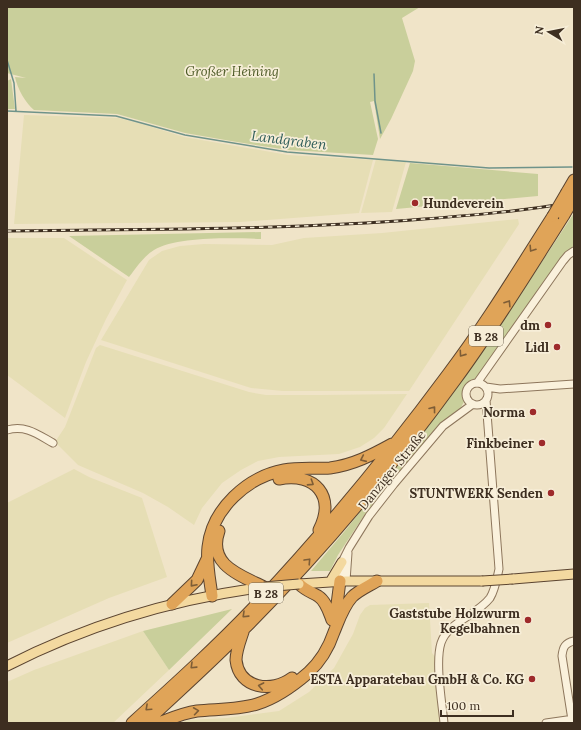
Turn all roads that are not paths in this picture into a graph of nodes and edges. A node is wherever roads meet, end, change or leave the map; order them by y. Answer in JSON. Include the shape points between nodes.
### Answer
{"nodes":[{"id":1,"x":574,"y":180,"type":"edge"},
{"id":2,"x":571,"y":195,"type":"edge"},
{"id":3,"x":558,"y":216,"type":"junction"},
{"id":4,"x":574,"y":251,"type":"edge"},
{"id":5,"x":574,"y":384,"type":"edge"},
{"id":6,"x":482,"y":385,"type":"junction"},
{"id":7,"x":500,"y":389,"type":"junction"},
{"id":8,"x":467,"y":398,"type":"junction"},
{"id":9,"x":487,"y":398,"type":"junction"},
{"id":10,"x":476,"y":404,"type":"junction"},
{"id":11,"x":486,"y":412,"type":"junction"},
{"id":12,"x":460,"y":414,"type":"junction"},
{"id":13,"x":7,"y":430,"type":"edge"},
{"id":14,"x":398,"y":441,"type":"junction"},
{"id":15,"x":53,"y":443,"type":"dead end"},
{"id":16,"x":215,"y":545,"type":"junction"},
{"id":17,"x":310,"y":546,"type":"junction"},
{"id":18,"x":349,"y":548,"type":"junction"},
{"id":19,"x":207,"y":559,"type":"junction"},
{"id":20,"x":342,"y":562,"type":"joint"},
{"id":21,"x":574,"y":574,"type":"edge"},
{"id":22,"x":339,"y":581,"type":"junction"},
{"id":23,"x":377,"y":581,"type":"junction"},
{"id":24,"x":304,"y":585,"type":"junction"},
{"id":25,"x":264,"y":587,"type":"junction"},
{"id":26,"x":215,"y":595,"type":"junction"},
{"id":27,"x":172,"y":604,"type":"junction"},
{"id":28,"x":336,"y":619,"type":"junction"},
{"id":29,"x":243,"y":630,"type":"junction"},
{"id":30,"x":574,"y":641,"type":"edge"},
{"id":31,"x":7,"y":666,"type":"edge"},
{"id":32,"x":573,"y":720,"type":"edge"},
{"id":33,"x":132,"y":723,"type":"edge"},
{"id":34,"x":145,"y":723,"type":"edge"},
{"id":35,"x":159,"y":723,"type":"edge"},
{"id":36,"x":444,"y":723,"type":"edge"},
{"id":37,"x":546,"y":723,"type":"edge"}],
"edges":[{"from":1,"to":2,"type":"highway","number":"B 28"},
{"from":2,"to":3,"type":"highway","number":"B 28","bridge":true},
{"from":3,"to":14,"type":"highway","number":"B 28","one_way":true,"via":[[449,373]]},
{"from":29,"to":3,"type":"highway","number":"B 28","one_way":true,"via":[[318,551],[401,451],[461,372],[508,304]]},
{"from":4,"to":6,"type":"street","via":[[568,254],[483,374]]},
{"from":5,"to":7,"type":"street"},
{"from":6,"to":7,"type":"street"},
{"from":6,"to":8,"type":"street","via":[[470,386]]},
{"from":6,"to":9,"type":"street"},
{"from":7,"to":9,"type":"street","name":"Danziger Straße"},
{"from":8,"to":10,"type":"street"},
{"from":8,"to":12,"type":"street"},
{"from":9,"to":10,"type":"street","name":"Danziger Straße"},
{"from":9,"to":11,"type":"street"},
{"from":10,"to":11,"type":"street"},
{"from":10,"to":12,"type":"street","name":"Danziger Straße"},
{"from":11,"to":36,"type":"street","via":[[499,566],[489,599],[448,631],[441,643],[438,660]]},
{"from":12,"to":18,"type":"street","name":"Danziger Straße","via":[[443,426],[399,478],[369,516]]},
{"from":13,"to":15,"type":"street","via":[[22,428]]},
{"from":14,"to":17,"type":"highway","number":"B 28"},
{"from":14,"to":19,"type":"highway","one_way":true,"via":[[371,456],[346,465],[285,470],[248,485],[227,505],[214,524]]},
{"from":16,"to":17,"type":"highway","one_way":true,"via":[[224,521],[244,497],[270,481],[296,477],[309,480],[318,488],[324,501],[324,520]]},
{"from":16,"to":25,"type":"highway","via":[[222,562],[228,568]]},
{"from":16,"to":26,"type":"highway"},
{"from":17,"to":33,"type":"highway","number":"B 28","one_way":true,"via":[[253,608]]},
{"from":18,"to":20,"type":"street","name":"Danziger Straße"},
{"from":18,"to":22,"type":"street","name":"Danziger Straße"},
{"from":19,"to":26,"type":"highway"},
{"from":19,"to":27,"type":"highway","one_way":true,"via":[[197,580]]},
{"from":20,"to":22,"type":"main road"},
{"from":21,"to":23,"type":"main road","bridge":true,"via":[[482,581]]},
{"from":22,"to":23,"type":"main road"},
{"from":22,"to":24,"type":"main road"},
{"from":22,"to":28,"type":"highway","via":[[346,594]]},
{"from":23,"to":28,"type":"highway","via":[[357,592]]},
{"from":24,"to":25,"type":"main road","bridge":true},
{"from":24,"to":28,"type":"highway","via":[[324,601]]},
{"from":25,"to":26,"type":"main road"},
{"from":26,"to":27,"type":"main road"},
{"from":27,"to":31,"type":"main road","via":[[90,629]]},
{"from":28,"to":29,"type":"highway","one_way":true,"via":[[318,652],[307,664],[286,682],[269,688],[248,682],[239,670],[236,654]]},
{"from":35,"to":28,"type":"highway","one_way":true,"via":[[184,713],[245,707],[277,696],[310,672],[329,645]]},
{"from":29,"to":34,"type":"highway","number":"B 28"},
{"from":30,"to":32,"type":"street","via":[[566,644],[562,656]]},
{"from":32,"to":37,"type":"street"}]}
